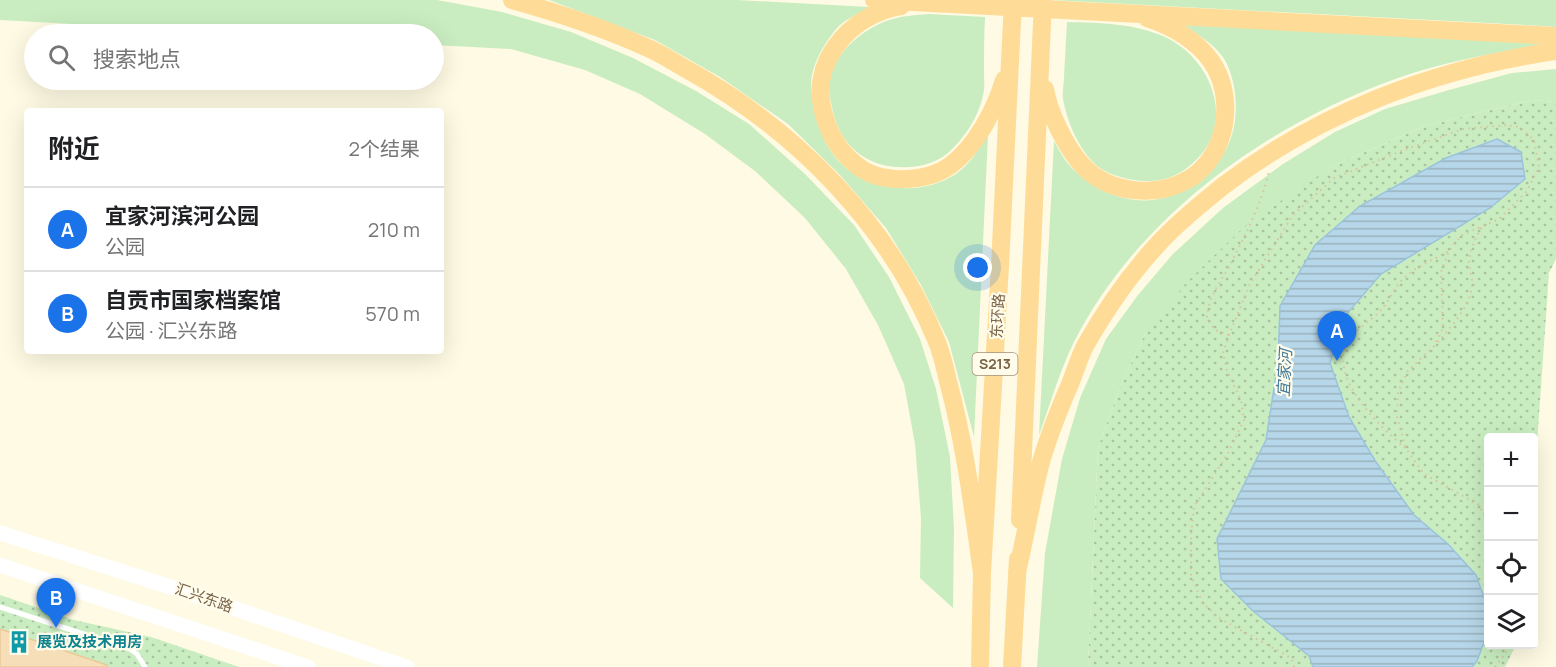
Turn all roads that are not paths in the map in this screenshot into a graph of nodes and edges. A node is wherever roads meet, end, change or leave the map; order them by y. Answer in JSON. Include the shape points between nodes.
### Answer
{"nodes":[{"id":1,"x":512,"y":0,"type":"edge"},
{"id":2,"x":874,"y":0,"type":"edge"},
{"id":3,"x":1013,"y":0,"type":"edge"},
{"id":4,"x":1043,"y":0,"type":"edge"},
{"id":5,"x":925,"y":3,"type":"junction"},
{"id":6,"x":1131,"y":12,"type":"junction"},
{"id":7,"x":1556,"y":36,"type":"edge"},
{"id":8,"x":1556,"y":51,"type":"edge"},
{"id":9,"x":1010,"y":62,"type":"junction"},
{"id":10,"x":1040,"y":63,"type":"junction"},
{"id":11,"x":1000,"y":266,"type":"junction"},
{"id":12,"x":1032,"y":267,"type":"junction"},
{"id":13,"x":0,"y":532,"type":"edge"},
{"id":14,"x":0,"y":565,"type":"edge"},
{"id":15,"x":1017,"y":572,"type":"junction"},
{"id":16,"x":982,"y":573,"type":"junction"},
{"id":17,"x":0,"y":607,"type":"edge"},
{"id":18,"x":145,"y":667,"type":"edge"},
{"id":19,"x":308,"y":667,"type":"edge"},
{"id":20,"x":407,"y":667,"type":"edge"},
{"id":21,"x":980,"y":667,"type":"edge"},
{"id":22,"x":1012,"y":667,"type":"edge"}],
"edges":[{"from":1,"to":16,"type":"highway","via":[[569,16],[650,49],[717,86],[779,131],[832,180],[876,232],[912,290],[938,343],[955,406]]},
{"from":2,"to":5,"type":"highway"},
{"from":3,"to":9,"type":"highway","name":"东环路","number":"S213"},
{"from":4,"to":10,"type":"highway","name":"东环路","number":"S213"},
{"from":5,"to":6,"type":"highway"},
{"from":5,"to":9,"type":"highway","via":[[892,8],[868,17],[844,35],[821,76],[824,118],[837,145],[856,166],[878,176],[899,179],[919,177],[951,165],[969,147],[990,115]]},
{"from":6,"to":7,"type":"highway"},
{"from":6,"to":10,"type":"highway","via":[[1195,43],[1212,61],[1223,84],[1226,112],[1222,135],[1211,158],[1190,178],[1154,191],[1130,190],[1106,182],[1084,167],[1053,117]]},
{"from":8,"to":15,"type":"highway","via":[[1459,70],[1400,89],[1339,116],[1269,154],[1198,206],[1159,242],[1123,285],[1084,348],[1040,468]]},
{"from":9,"to":11,"type":"highway","name":"东环路","number":"S213"},
{"from":10,"to":12,"type":"highway","name":"东环路","number":"S213"},
{"from":11,"to":12,"type":"highway"},
{"from":11,"to":16,"type":"highway","name":"东环路","number":"S213"},
{"from":12,"to":15,"type":"highway","name":"东环路","number":"S213"},
{"from":13,"to":20,"type":"main road","name":"汇兴东路"},
{"from":14,"to":19,"type":"main road"},
{"from":15,"to":22,"type":"highway","name":"东环路","number":"S213"},
{"from":16,"to":21,"type":"highway","name":"东环路","number":"S213"},
{"from":17,"to":18,"type":"lane","via":[[130,649]]}]}
